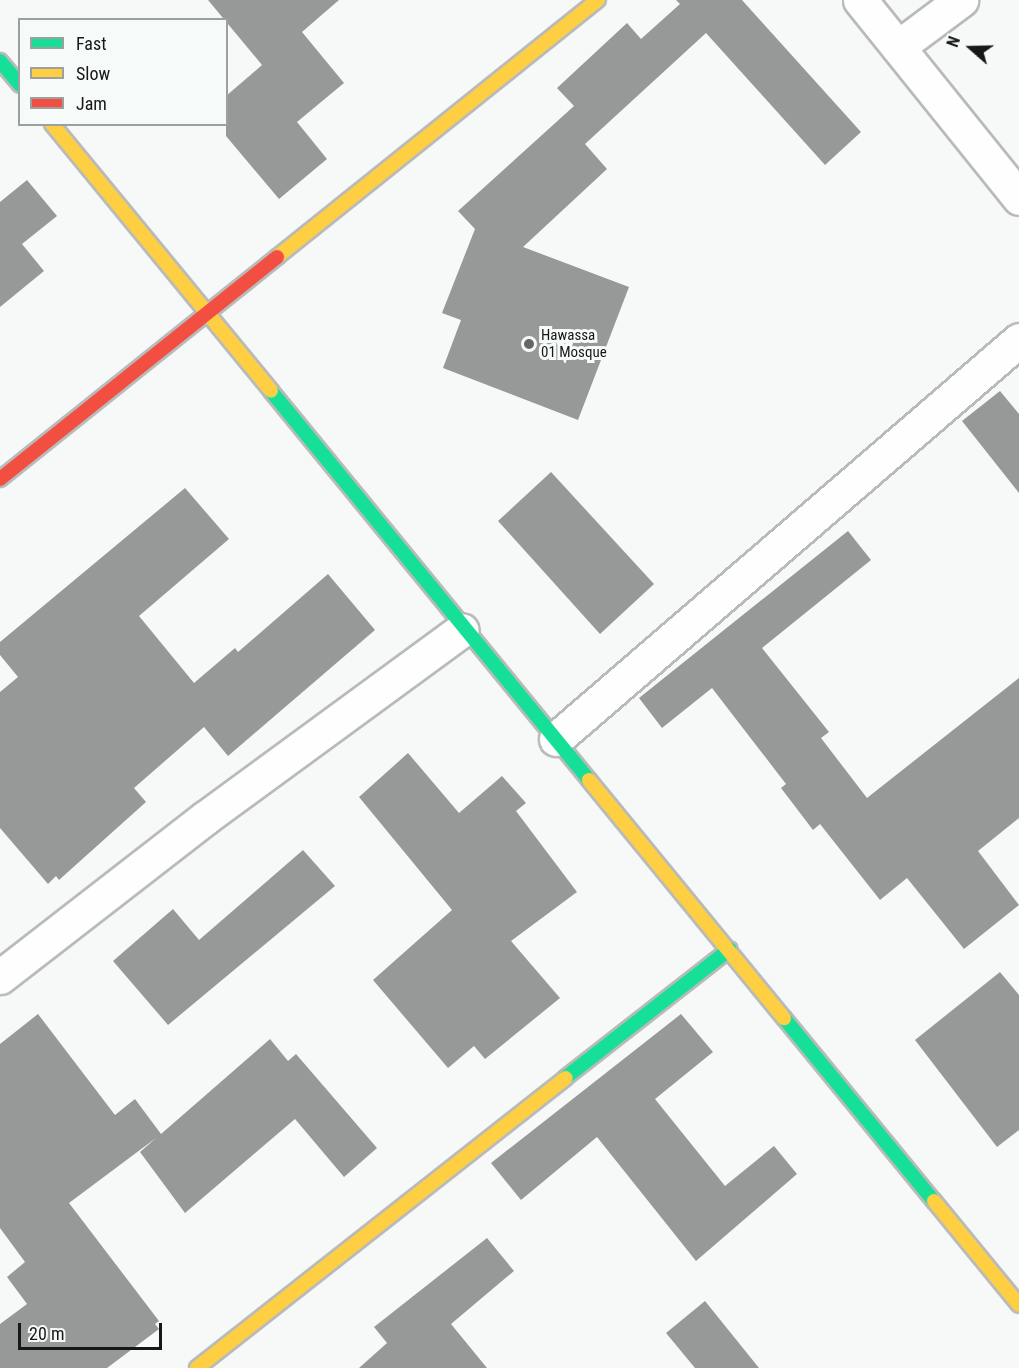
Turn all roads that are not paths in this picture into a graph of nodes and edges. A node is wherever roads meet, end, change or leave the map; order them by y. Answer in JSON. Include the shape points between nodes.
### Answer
{"nodes":[{"id":1,"x":598,"y":0,"type":"edge"},
{"id":2,"x":860,"y":0,"type":"edge"},
{"id":3,"x":961,"y":0,"type":"edge"},
{"id":4,"x":898,"y":47,"type":"junction"},
{"id":5,"x":0,"y":60,"type":"edge"},
{"id":6,"x":18,"y":82,"type":"edge"},
{"id":7,"x":54,"y":126,"type":"edge"},
{"id":8,"x":1019,"y":198,"type":"edge"},
{"id":9,"x":205,"y":314,"type":"junction"},
{"id":10,"x":1019,"y":340,"type":"edge"},
{"id":11,"x":0,"y":479,"type":"edge"},
{"id":12,"x":462,"y":630,"type":"junction"},
{"id":13,"x":556,"y":739,"type":"junction"},
{"id":14,"x":730,"y":949,"type":"junction"},
{"id":15,"x":0,"y":976,"type":"edge"},
{"id":16,"x":1019,"y":1305,"type":"edge"},
{"id":17,"x":197,"y":1368,"type":"edge"}],
"edges":[{"from":1,"to":9,"type":"street"},
{"from":2,"to":4,"type":"street"},
{"from":3,"to":4,"type":"street"},
{"from":4,"to":8,"type":"street"},
{"from":5,"to":6,"type":"street"},
{"from":7,"to":9,"type":"street"},
{"from":9,"to":11,"type":"street"},
{"from":9,"to":12,"type":"street"},
{"from":10,"to":13,"type":"street"},
{"from":12,"to":13,"type":"street"},
{"from":12,"to":15,"type":"street","via":[[205,818]]},
{"from":13,"to":14,"type":"street"},
{"from":14,"to":16,"type":"street"},
{"from":14,"to":17,"type":"street"}]}
